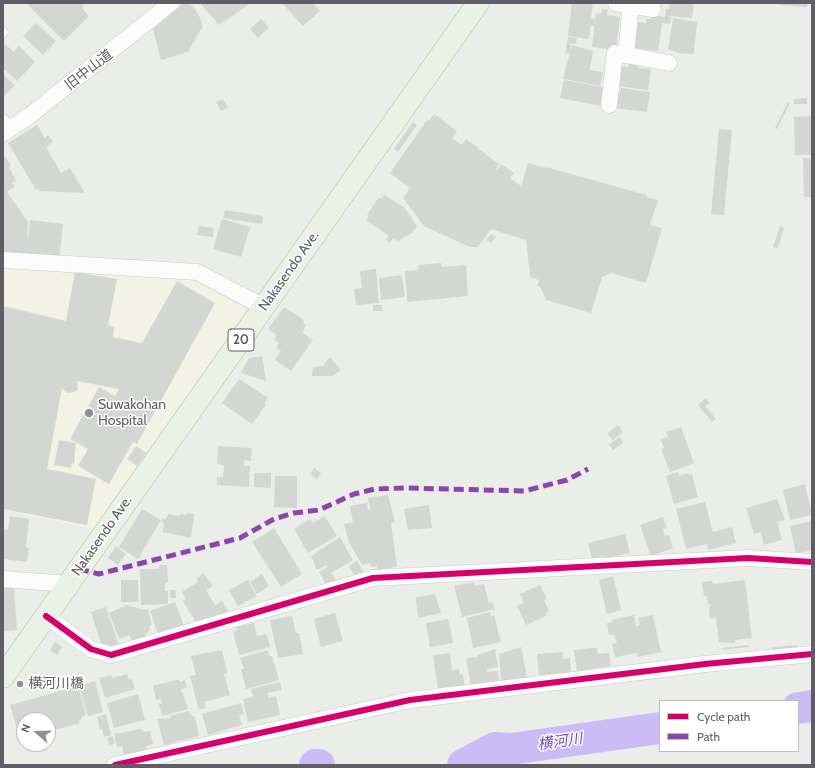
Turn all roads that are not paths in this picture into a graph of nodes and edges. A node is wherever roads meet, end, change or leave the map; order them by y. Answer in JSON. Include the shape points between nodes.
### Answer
{"nodes":[{"id":1,"x":171,"y":3,"type":"edge"},
{"id":2,"x":478,"y":3,"type":"edge"},
{"id":3,"x":626,"y":4,"type":"edge"},
{"id":4,"x":653,"y":9,"type":"dead end"},
{"id":5,"x":626,"y":55,"type":"junction"},
{"id":6,"x":668,"y":63,"type":"dead end"},
{"id":7,"x":609,"y":105,"type":"dead end"},
{"id":8,"x":6,"y":126,"type":"edge"},
{"id":9,"x":3,"y":260,"type":"edge"},
{"id":10,"x":264,"y":307,"type":"junction"},
{"id":11,"x":812,"y":562,"type":"edge"},
{"id":12,"x":3,"y":579,"type":"edge"},
{"id":13,"x":68,"y":584,"type":"junction"},
{"id":14,"x":46,"y":616,"type":"junction"},
{"id":15,"x":812,"y":654,"type":"edge"},
{"id":16,"x":3,"y":677,"type":"edge"},
{"id":17,"x":115,"y":765,"type":"edge"}],
"edges":[{"from":1,"to":8,"type":"street","name":"旧中山道","via":[[35,111]]},
{"from":2,"to":10,"type":"highway","name":"Nakasendo Ave.","number":"20"},
{"from":3,"to":4,"type":"street"},
{"from":3,"to":5,"type":"street"},
{"from":5,"to":6,"type":"street"},
{"from":5,"to":7,"type":"street","via":[[615,53]]},
{"from":9,"to":10,"type":"street","via":[[197,272]]},
{"from":10,"to":13,"type":"highway","name":"Nakasendo Ave.","number":"20"},
{"from":11,"to":14,"type":"street","via":[[748,558],[373,578],[111,655],[91,649]]},
{"from":12,"to":13,"type":"street"},
{"from":13,"to":14,"type":"highway","name":"Nakasendo Ave.","number":"20"},
{"from":14,"to":16,"type":"highway","name":"Nakasendo Ave.","number":"20"},
{"from":15,"to":17,"type":"street","via":[[705,664],[410,700]]}]}
